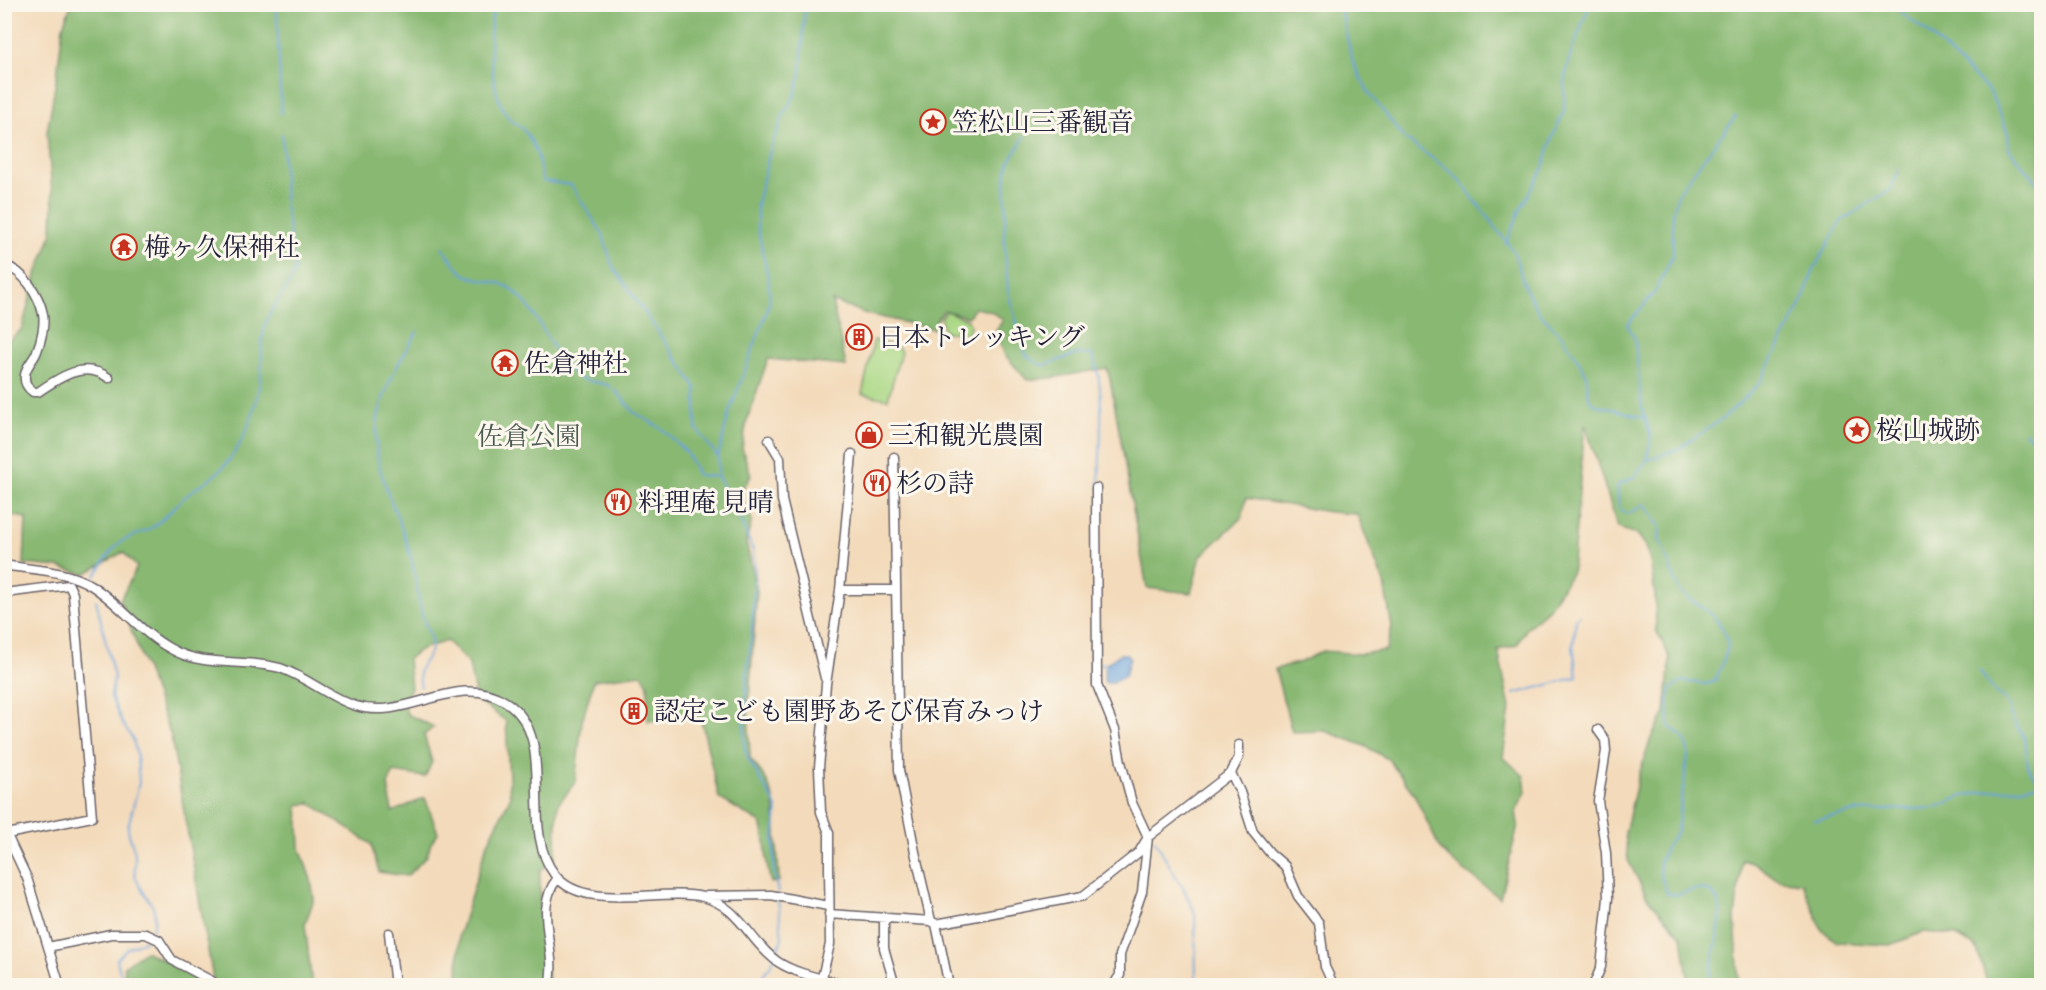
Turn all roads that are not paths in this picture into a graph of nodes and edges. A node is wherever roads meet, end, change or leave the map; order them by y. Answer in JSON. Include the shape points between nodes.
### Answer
{"nodes":[{"id":1,"x":4,"y":265,"type":"edge"},
{"id":2,"x":110,"y":378,"type":"dead end"},
{"id":3,"x":769,"y":440,"type":"dead end"},
{"id":4,"x":852,"y":454,"type":"dead end"},
{"id":5,"x":894,"y":456,"type":"dead end"},
{"id":6,"x":1096,"y":488,"type":"dead end"},
{"id":7,"x":4,"y":565,"type":"edge"},
{"id":8,"x":840,"y":590,"type":"junction"},
{"id":9,"x":894,"y":590,"type":"junction"},
{"id":10,"x":4,"y":593,"type":"edge"},
{"id":11,"x":826,"y":684,"type":"junction"},
{"id":12,"x":1598,"y":730,"type":"dead end"},
{"id":13,"x":1239,"y":745,"type":"dead end"},
{"id":14,"x":1231,"y":773,"type":"junction"},
{"id":15,"x":6,"y":832,"type":"edge"},
{"id":16,"x":1148,"y":837,"type":"junction"},
{"id":17,"x":557,"y":879,"type":"junction"},
{"id":18,"x":702,"y":896,"type":"junction"},
{"id":19,"x":829,"y":910,"type":"junction"},
{"id":20,"x":884,"y":917,"type":"junction"},
{"id":21,"x":933,"y":923,"type":"junction"},
{"id":22,"x":389,"y":933,"type":"dead end"},
{"id":23,"x":48,"y":947,"type":"junction"},
{"id":24,"x":212,"y":981,"type":"dead end"},
{"id":25,"x":821,"y":982,"type":"edge"},
{"id":26,"x":60,"y":986,"type":"edge"},
{"id":27,"x":395,"y":986,"type":"edge"},
{"id":28,"x":549,"y":986,"type":"edge"},
{"id":29,"x":849,"y":986,"type":"edge"},
{"id":30,"x":895,"y":986,"type":"edge"},
{"id":31,"x":948,"y":986,"type":"edge"},
{"id":32,"x":1113,"y":986,"type":"edge"},
{"id":33,"x":1334,"y":986,"type":"edge"},
{"id":34,"x":1593,"y":986,"type":"edge"}],
"edges":[{"from":1,"to":2,"type":"street","via":[[14,268],[27,281],[43,316],[37,353],[26,370],[28,388],[38,392],[80,369]]},
{"from":3,"to":11,"type":"street","via":[[780,458],[782,500]]},
{"from":4,"to":8,"type":"street"},
{"from":5,"to":9,"type":"street"},
{"from":6,"to":16,"type":"street","via":[[1096,685],[1115,730],[1132,803]]},
{"from":7,"to":17,"type":"street","via":[[81,580],[102,593],[152,637],[185,656],[281,669],[358,707],[395,708],[466,690],[499,698],[518,712],[527,725],[535,757],[538,834]]},
{"from":8,"to":9,"type":"street"},
{"from":8,"to":11,"type":"street"},
{"from":9,"to":21,"type":"street","via":[[899,770]]},
{"from":10,"to":15,"type":"street","via":[[69,585],[73,594],[92,817]]},
{"from":11,"to":19,"type":"street","via":[[819,768],[821,812],[829,833]]},
{"from":12,"to":34,"type":"street","via":[[1606,751],[1598,801],[1608,898],[1600,967]]},
{"from":13,"to":14,"type":"street","via":[[1239,757]]},
{"from":14,"to":16,"type":"street"},
{"from":14,"to":33,"type":"street","via":[[1253,832],[1285,866],[1298,896],[1319,923],[1325,968]]},
{"from":15,"to":23,"type":"street","via":[[27,878]]},
{"from":16,"to":21,"type":"street","via":[[1139,852],[1083,896]]},
{"from":16,"to":32,"type":"street","via":[[1142,892],[1120,955],[1120,975]]},
{"from":17,"to":18,"type":"street","via":[[569,887],[609,897]]},
{"from":17,"to":28,"type":"street","via":[[549,889],[546,921],[552,974]]},
{"from":18,"to":19,"type":"street","via":[[779,897]]},
{"from":18,"to":25,"type":"street","via":[[733,912],[779,962]]},
{"from":19,"to":20,"type":"street"},
{"from":19,"to":25,"type":"street","via":[[830,944]]},
{"from":20,"to":21,"type":"street"},
{"from":20,"to":30,"type":"street","via":[[884,948]]},
{"from":21,"to":31,"type":"street"},
{"from":22,"to":27,"type":"street"},
{"from":23,"to":24,"type":"street","via":[[111,934],[146,934],[159,940],[172,960]]},
{"from":23,"to":26,"type":"street"},
{"from":25,"to":29,"type":"street"}]}
